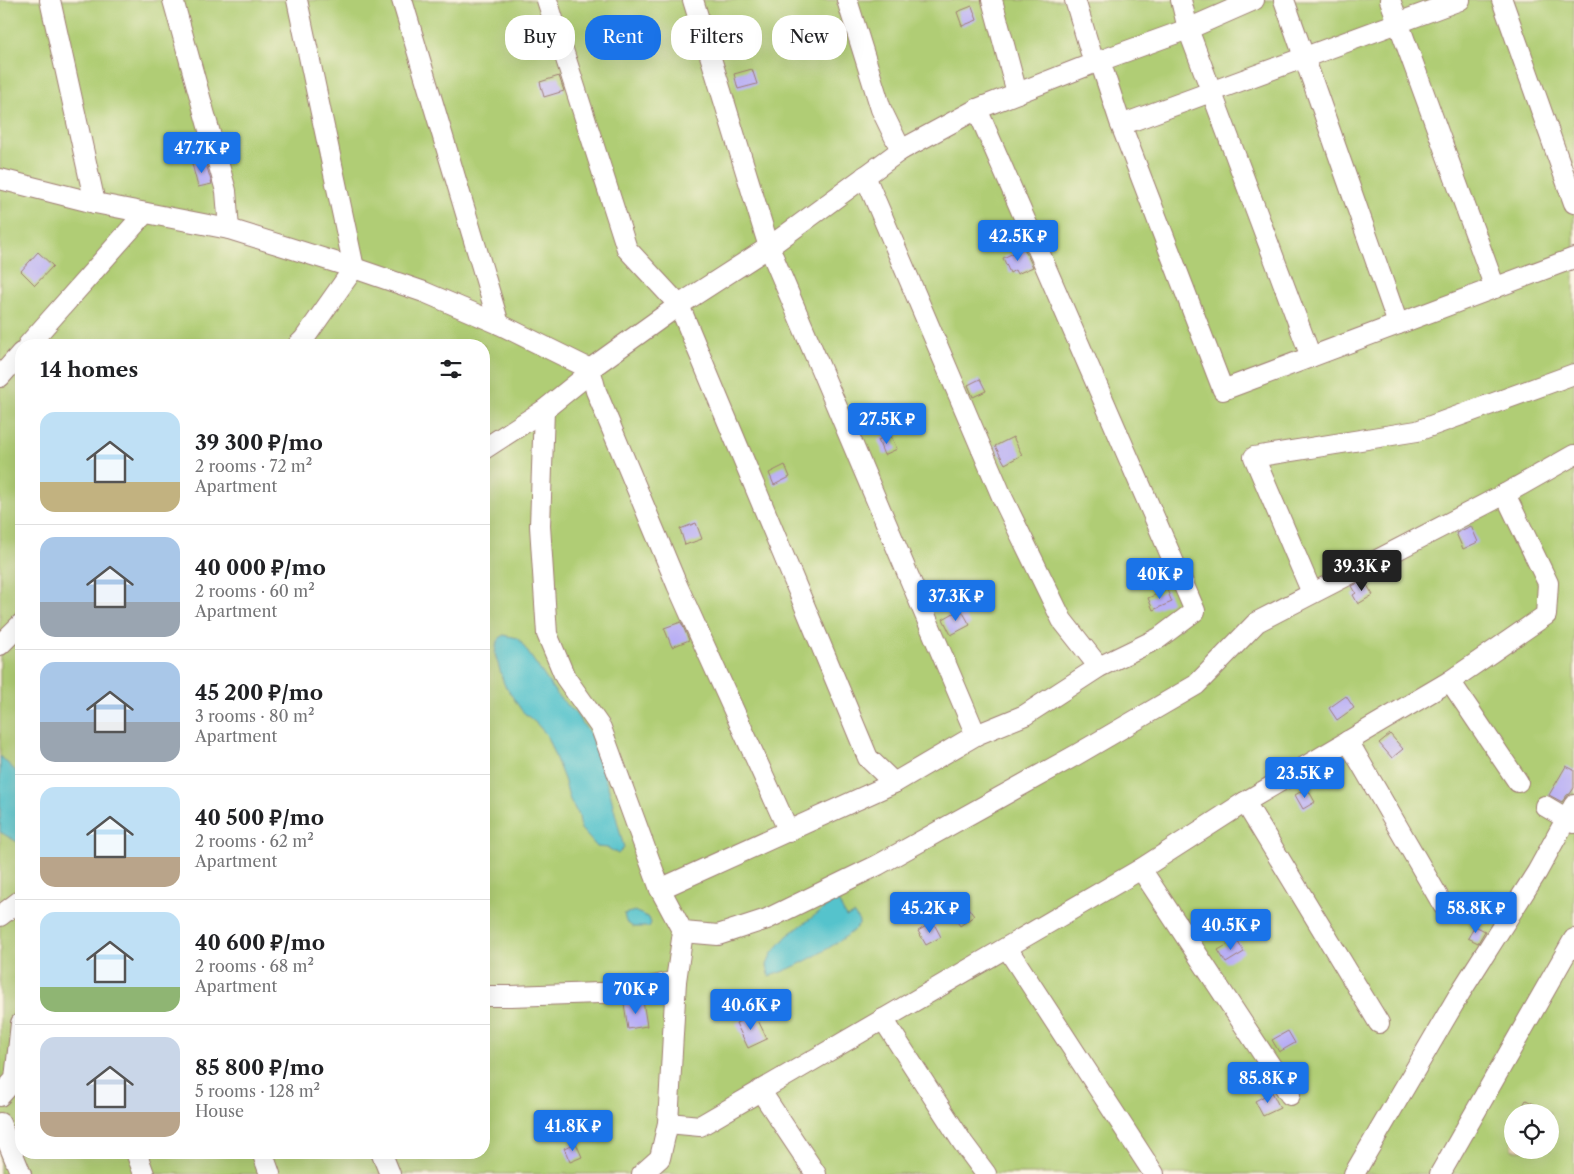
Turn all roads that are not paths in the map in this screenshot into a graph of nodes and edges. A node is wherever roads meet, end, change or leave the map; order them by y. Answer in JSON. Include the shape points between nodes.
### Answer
{"nodes":[{"id":1,"x":50,"y":0,"type":"edge"},
{"id":2,"x":173,"y":0,"type":"edge"},
{"id":3,"x":297,"y":0,"type":"edge"},
{"id":4,"x":402,"y":0,"type":"edge"},
{"id":5,"x":547,"y":0,"type":"edge"},
{"id":6,"x":693,"y":0,"type":"edge"},
{"id":7,"x":847,"y":0,"type":"edge"},
{"id":8,"x":992,"y":0,"type":"edge"},
{"id":9,"x":1075,"y":0,"type":"edge"},
{"id":10,"x":1182,"y":0,"type":"edge"},
{"id":11,"x":1254,"y":0,"type":"edge"},
{"id":12,"x":1284,"y":0,"type":"edge"},
{"id":13,"x":1390,"y":0,"type":"edge"},
{"id":14,"x":1460,"y":0,"type":"edge"},
{"id":15,"x":1502,"y":0,"type":"edge"},
{"id":16,"x":1398,"y":23,"type":"junction"},
{"id":17,"x":1188,"y":29,"type":"junction"},
{"id":18,"x":1304,"y":58,"type":"junction"},
{"id":19,"x":1097,"y":62,"type":"junction"},
{"id":20,"x":1212,"y":92,"type":"junction"},
{"id":21,"x":1017,"y":94,"type":"junction"},
{"id":22,"x":977,"y":109,"type":"junction"},
{"id":23,"x":1121,"y":125,"type":"junction"},
{"id":24,"x":901,"y":150,"type":"junction"},
{"id":25,"x":865,"y":176,"type":"junction"},
{"id":26,"x":0,"y":179,"type":"edge"},
{"id":27,"x":95,"y":203,"type":"junction"},
{"id":28,"x":1574,"y":203,"type":"edge"},
{"id":29,"x":144,"y":213,"type":"junction"},
{"id":30,"x":230,"y":229,"type":"junction"},
{"id":31,"x":769,"y":247,"type":"junction"},
{"id":32,"x":1574,"y":258,"type":"edge"},
{"id":33,"x":354,"y":268,"type":"junction"},
{"id":34,"x":1495,"y":288,"type":"junction"},
{"id":35,"x":679,"y":306,"type":"junction"},
{"id":36,"x":499,"y":324,"type":"junction"},
{"id":37,"x":1398,"y":324,"type":"junction"},
{"id":38,"x":33,"y":339,"type":"edge"},
{"id":39,"x":304,"y":339,"type":"edge"},
{"id":40,"x":1311,"y":357,"type":"junction"},
{"id":41,"x":15,"y":360,"type":"edge"},
{"id":42,"x":590,"y":371,"type":"junction"},
{"id":43,"x":1574,"y":374,"type":"edge"},
{"id":44,"x":0,"y":377,"type":"edge"},
{"id":45,"x":544,"y":410,"type":"junction"},
{"id":46,"x":490,"y":445,"type":"edge"},
{"id":47,"x":1574,"y":455,"type":"edge"},
{"id":48,"x":1505,"y":494,"type":"junction"},
{"id":49,"x":1312,"y":593,"type":"junction"},
{"id":50,"x":15,"y":630,"type":"edge"},
{"id":51,"x":0,"y":645,"type":"edge"},
{"id":52,"x":1099,"y":666,"type":"junction"},
{"id":53,"x":1450,"y":680,"type":"junction"},
{"id":54,"x":976,"y":735,"type":"junction"},
{"id":55,"x":1348,"y":741,"type":"junction"},
{"id":56,"x":1518,"y":782,"type":"dead end"},
{"id":57,"x":894,"y":783,"type":"junction"},
{"id":58,"x":1245,"y":802,"type":"junction"},
{"id":59,"x":1545,"y":806,"type":"dead end"},
{"id":60,"x":1572,"y":815,"type":"edge"},
{"id":61,"x":789,"y":832,"type":"junction"},
{"id":62,"x":1141,"y":869,"type":"junction"},
{"id":63,"x":660,"y":889,"type":"junction"},
{"id":64,"x":15,"y":905,"type":"edge"},
{"id":65,"x":1443,"y":905,"type":"dead end"},
{"id":66,"x":0,"y":916,"type":"edge"},
{"id":67,"x":683,"y":932,"type":"junction"},
{"id":68,"x":1574,"y":939,"type":"edge"},
{"id":69,"x":1006,"y":948,"type":"junction"},
{"id":70,"x":676,"y":981,"type":"junction"},
{"id":71,"x":490,"y":996,"type":"edge"},
{"id":72,"x":883,"y":1019,"type":"junction"},
{"id":73,"x":1378,"y":1024,"type":"dead end"},
{"id":74,"x":15,"y":1079,"type":"edge"},
{"id":75,"x":760,"y":1090,"type":"junction"},
{"id":76,"x":0,"y":1096,"type":"edge"},
{"id":77,"x":1290,"y":1096,"type":"dead end"},
{"id":78,"x":668,"y":1123,"type":"junction"},
{"id":79,"x":0,"y":1124,"type":"edge"},
{"id":80,"x":139,"y":1159,"type":"edge"},
{"id":81,"x":265,"y":1159,"type":"edge"},
{"id":82,"x":384,"y":1159,"type":"edge"},
{"id":83,"x":661,"y":1166,"type":"edge"},
{"id":84,"x":21,"y":1174,"type":"edge"},
{"id":85,"x":144,"y":1174,"type":"edge"},
{"id":86,"x":270,"y":1174,"type":"edge"},
{"id":87,"x":390,"y":1174,"type":"edge"},
{"id":88,"x":642,"y":1174,"type":"edge"},
{"id":89,"x":816,"y":1174,"type":"edge"},
{"id":90,"x":986,"y":1174,"type":"edge"},
{"id":91,"x":1154,"y":1174,"type":"edge"},
{"id":92,"x":1354,"y":1174,"type":"edge"},
{"id":93,"x":1440,"y":1174,"type":"edge"}],
"edges":[{"from":1,"to":27,"type":"street"},
{"from":2,"to":30,"type":"street","via":[[226,191]]},
{"from":3,"to":33,"type":"street"},
{"from":4,"to":36,"type":"street"},
{"from":5,"to":35,"type":"street","via":[[627,249]]},
{"from":6,"to":31,"type":"street"},
{"from":7,"to":24,"type":"street","via":[[881,109]]},
{"from":8,"to":21,"type":"street"},
{"from":9,"to":19,"type":"street"},
{"from":10,"to":17,"type":"street"},
{"from":11,"to":17,"type":"street"},
{"from":12,"to":18,"type":"street"},
{"from":13,"to":16,"type":"street"},
{"from":14,"to":16,"type":"street"},
{"from":15,"to":28,"type":"street"},
{"from":16,"to":18,"type":"street"},
{"from":16,"to":34,"type":"street"},
{"from":17,"to":19,"type":"street"},
{"from":17,"to":20,"type":"street"},
{"from":18,"to":20,"type":"street"},
{"from":18,"to":37,"type":"street"},
{"from":19,"to":21,"type":"street"},
{"from":19,"to":23,"type":"street"},
{"from":20,"to":23,"type":"street"},
{"from":20,"to":40,"type":"street"},
{"from":21,"to":22,"type":"street"},
{"from":22,"to":24,"type":"street"},
{"from":22,"to":52,"type":"street","via":[[1195,611],[1159,638]]},
{"from":23,"to":40,"type":"street","via":[[1223,390]]},
{"from":24,"to":25,"type":"street"},
{"from":25,"to":31,"type":"street"},
{"from":25,"to":52,"type":"street","via":[[1003,500],[1062,620]]},
{"from":26,"to":27,"type":"street"},
{"from":27,"to":29,"type":"street"},
{"from":29,"to":30,"type":"street"},
{"from":29,"to":38,"type":"street"},
{"from":30,"to":33,"type":"street"},
{"from":31,"to":35,"type":"street"},
{"from":31,"to":54,"type":"street"},
{"from":32,"to":34,"type":"street"},
{"from":33,"to":36,"type":"street","via":[[424,292]]},
{"from":33,"to":39,"type":"street"},
{"from":34,"to":37,"type":"street"},
{"from":35,"to":42,"type":"street"},
{"from":35,"to":57,"type":"street","via":[[868,758]]},
{"from":36,"to":42,"type":"street"},
{"from":37,"to":40,"type":"street"},
{"from":41,"to":44,"type":"street"},
{"from":42,"to":45,"type":"street"},
{"from":42,"to":61,"type":"street","via":[[677,585]]},
{"from":43,"to":49,"type":"street","via":[[1417,431],[1254,457]]},
{"from":45,"to":46,"type":"street"},
{"from":45,"to":63,"type":"street","via":[[540,526],[547,634],[564,677],[601,728]]},
{"from":47,"to":48,"type":"street"},
{"from":48,"to":49,"type":"street"},
{"from":48,"to":53,"type":"street","via":[[1548,583],[1546,615]]},
{"from":49,"to":67,"type":"street","via":[[1258,622],[1196,685],[878,865],[768,919],[718,935]]},
{"from":50,"to":51,"type":"street"},
{"from":52,"to":54,"type":"street","via":[[1025,715]]},
{"from":53,"to":55,"type":"street"},
{"from":53,"to":56,"type":"street"},
{"from":54,"to":57,"type":"street"},
{"from":55,"to":58,"type":"street"},
{"from":55,"to":65,"type":"street"},
{"from":57,"to":61,"type":"street"},
{"from":58,"to":62,"type":"street"},
{"from":58,"to":73,"type":"street"},
{"from":59,"to":60,"type":"street"},
{"from":60,"to":92,"type":"street","via":[[1460,993]]},
{"from":61,"to":63,"type":"street"},
{"from":62,"to":69,"type":"street"},
{"from":62,"to":77,"type":"street"},
{"from":63,"to":67,"type":"street"},
{"from":64,"to":66,"type":"street"},
{"from":67,"to":70,"type":"street"},
{"from":68,"to":93,"type":"street"},
{"from":69,"to":72,"type":"street"},
{"from":69,"to":91,"type":"street"},
{"from":70,"to":71,"type":"street","via":[[629,992]]},
{"from":70,"to":78,"type":"street"},
{"from":72,"to":75,"type":"street"},
{"from":72,"to":90,"type":"street"},
{"from":74,"to":76,"type":"street"},
{"from":75,"to":78,"type":"street","via":[[700,1126]]},
{"from":75,"to":89,"type":"street"},
{"from":78,"to":83,"type":"street"},
{"from":79,"to":84,"type":"street"},
{"from":80,"to":85,"type":"street"},
{"from":81,"to":86,"type":"street"},
{"from":82,"to":87,"type":"street"},
{"from":83,"to":88,"type":"street"}]}
